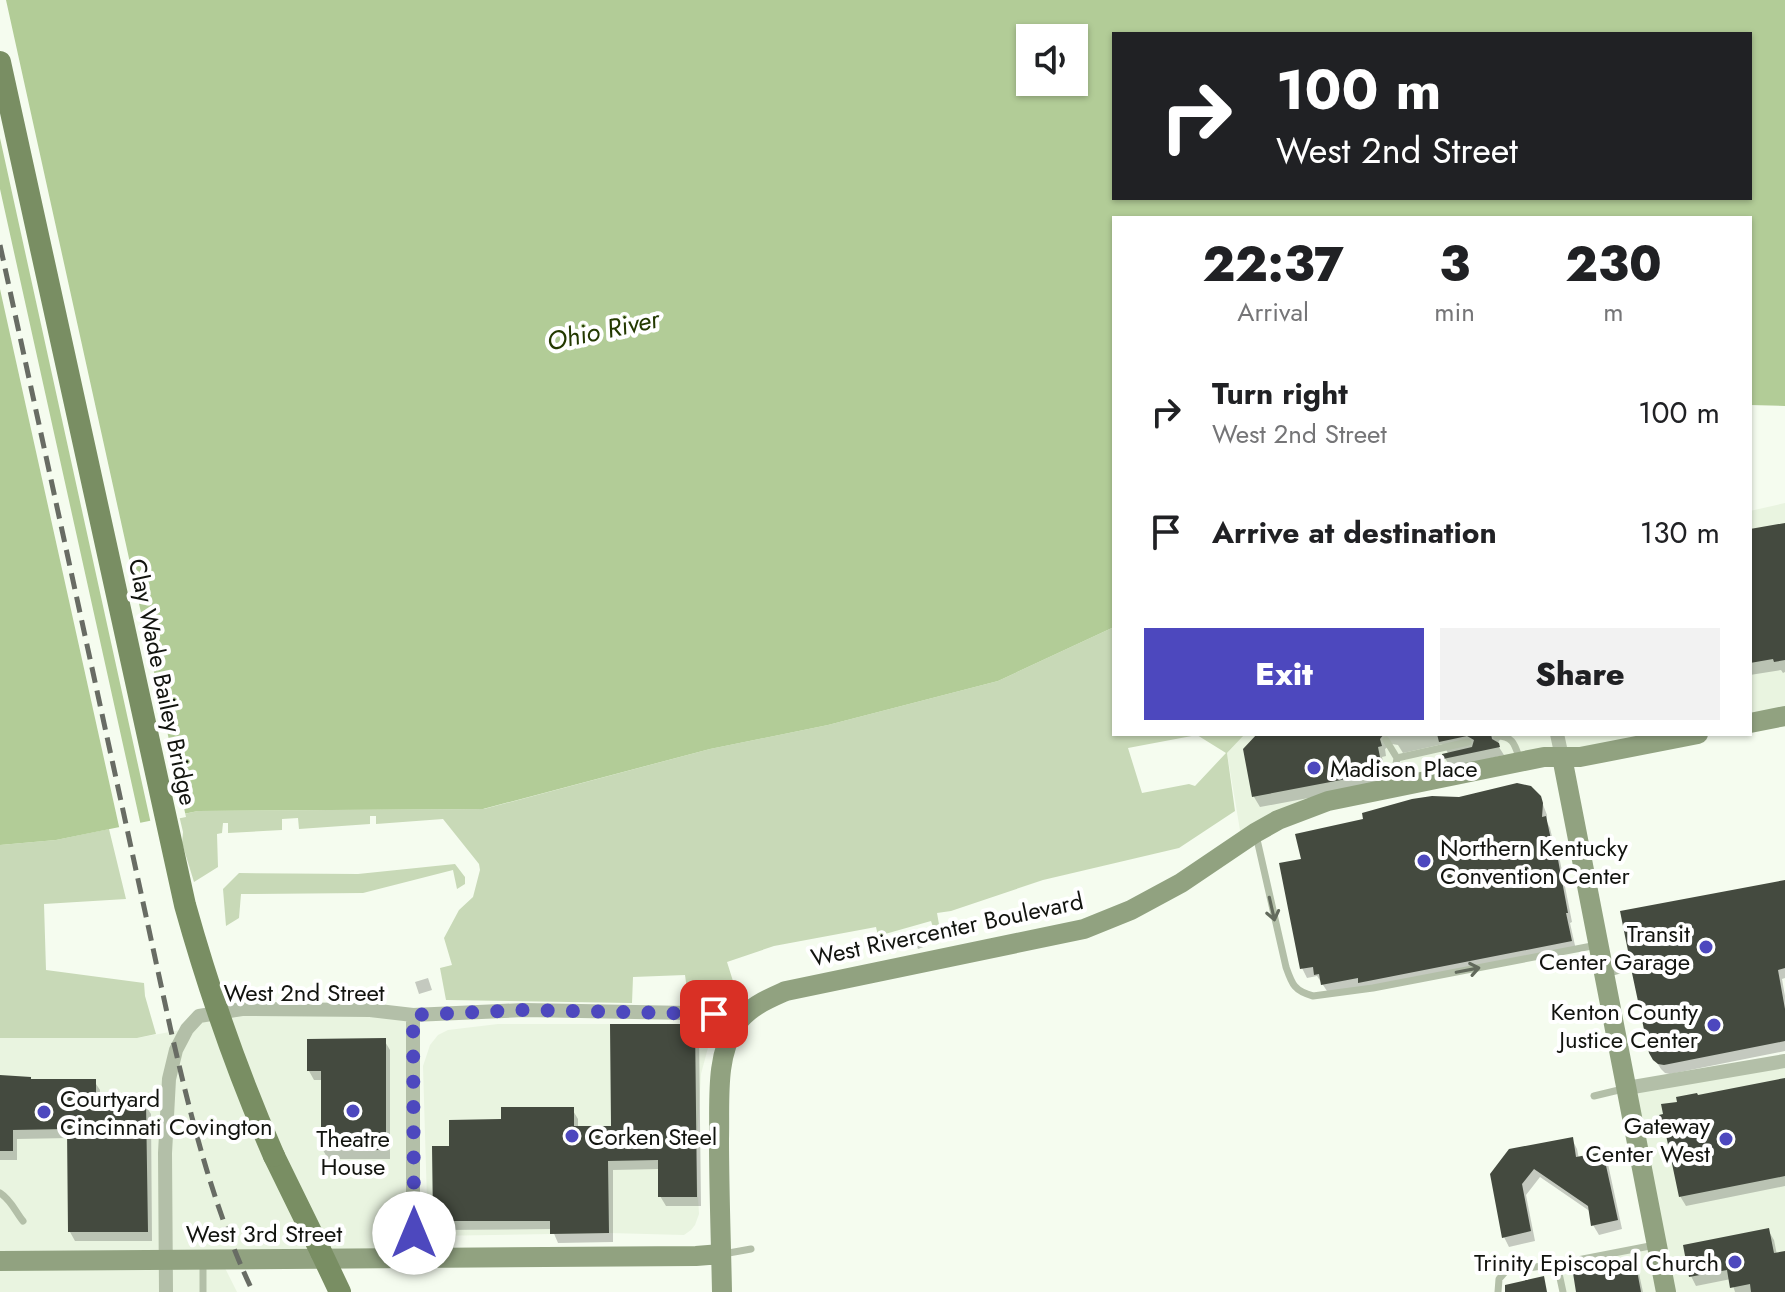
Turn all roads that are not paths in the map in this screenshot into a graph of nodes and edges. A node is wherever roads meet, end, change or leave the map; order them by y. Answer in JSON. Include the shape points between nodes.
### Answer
{"nodes":[{"id":1,"x":0,"y":62,"type":"edge"},
{"id":2,"x":1785,"y":716,"type":"edge"},
{"id":3,"x":1752,"y":723,"type":"edge"},
{"id":4,"x":1497,"y":736,"type":"edge"},
{"id":5,"x":1557,"y":736,"type":"edge"},
{"id":6,"x":1688,"y":736,"type":"edge"},
{"id":7,"x":1386,"y":740,"type":"dead end"},
{"id":8,"x":1468,"y":742,"type":"dead end"},
{"id":9,"x":1562,"y":757,"type":"junction"},
{"id":10,"x":1397,"y":758,"type":"junction"},
{"id":11,"x":1520,"y":762,"type":"junction"},
{"id":12,"x":1397,"y":788,"type":"junction"},
{"id":13,"x":1255,"y":833,"type":"junction"},
{"id":14,"x":1597,"y":945,"type":"junction"},
{"id":15,"x":1631,"y":967,"type":"dead end"},
{"id":16,"x":1604,"y":975,"type":"junction"},
{"id":17,"x":746,"y":1014,"type":"junction"},
{"id":18,"x":413,"y":1015,"type":"junction"},
{"id":19,"x":1785,"y":1061,"type":"edge"},
{"id":20,"x":1627,"y":1088,"type":"junction"},
{"id":21,"x":1594,"y":1096,"type":"dead end"},
{"id":22,"x":0,"y":1193,"type":"edge"},
{"id":23,"x":23,"y":1221,"type":"dead end"},
{"id":24,"x":1657,"y":1245,"type":"junction"},
{"id":25,"x":751,"y":1249,"type":"dead end"},
{"id":26,"x":721,"y":1254,"type":"junction"},
{"id":27,"x":413,"y":1258,"type":"junction"},
{"id":28,"x":165,"y":1260,"type":"junction"},
{"id":29,"x":203,"y":1260,"type":"junction"},
{"id":30,"x":0,"y":1261,"type":"edge"},
{"id":31,"x":1557,"y":1264,"type":"junction"},
{"id":32,"x":166,"y":1292,"type":"edge"},
{"id":33,"x":203,"y":1292,"type":"edge"},
{"id":34,"x":340,"y":1292,"type":"edge"},
{"id":35,"x":722,"y":1292,"type":"edge"},
{"id":36,"x":1498,"y":1292,"type":"edge"},
{"id":37,"x":1563,"y":1292,"type":"edge"},
{"id":38,"x":1666,"y":1292,"type":"edge"}],
"edges":[{"from":1,"to":34,"type":"main road","name":"Clay Wade Bailey Bridge","bridge":true,"via":[[204,972],[251,1105]]},
{"from":2,"to":3,"type":"street"},
{"from":4,"to":11,"type":"lane","via":[[1514,742]]},
{"from":5,"to":9,"type":"street"},
{"from":6,"to":9,"type":"street","name":"West Rivercenter Boulevard"},
{"from":7,"to":10,"type":"lane"},
{"from":8,"to":10,"type":"lane"},
{"from":9,"to":11,"type":"street","name":"West Rivercenter Boulevard"},
{"from":9,"to":14,"type":"street"},
{"from":10,"to":12,"type":"lane"},
{"from":11,"to":12,"type":"street","name":"West Rivercenter Boulevard"},
{"from":12,"to":13,"type":"street","name":"West Rivercenter Boulevard","via":[[1328,801]]},
{"from":13,"to":14,"type":"lane","one_way":true,"via":[[1286,967],[1293,986],[1305,994],[1373,988]]},
{"from":13,"to":17,"type":"street","name":"West Rivercenter Boulevard","via":[[1181,883],[1084,929],[786,991]]},
{"from":14,"to":16,"type":"street"},
{"from":15,"to":16,"type":"lane"},
{"from":16,"to":20,"type":"street"},
{"from":17,"to":18,"type":"street","name":"West 2nd Street","via":[[524,1010]]},
{"from":17,"to":26,"type":"street","via":[[726,1049],[720,1080]]},
{"from":18,"to":27,"type":"street"},
{"from":18,"to":28,"type":"street","name":"West 2nd Street","via":[[242,1009],[199,1016],[176,1050],[169,1079]]},
{"from":19,"to":20,"type":"street"},
{"from":20,"to":21,"type":"lane"},
{"from":20,"to":24,"type":"street"},
{"from":22,"to":23,"type":"lane"},
{"from":24,"to":31,"type":"lane"},
{"from":24,"to":38,"type":"street"},
{"from":25,"to":26,"type":"lane"},
{"from":26,"to":27,"type":"street","name":"West 3rd Street"},
{"from":26,"to":35,"type":"street"},
{"from":27,"to":29,"type":"street","name":"West 3rd Street"},
{"from":28,"to":29,"type":"street","name":"West 3rd Street"},
{"from":28,"to":30,"type":"street","name":"West 3rd Street"},
{"from":28,"to":32,"type":"street"},
{"from":29,"to":33,"type":"lane"},
{"from":31,"to":36,"type":"lane","via":[[1506,1271]]},
{"from":31,"to":37,"type":"lane"}]}
